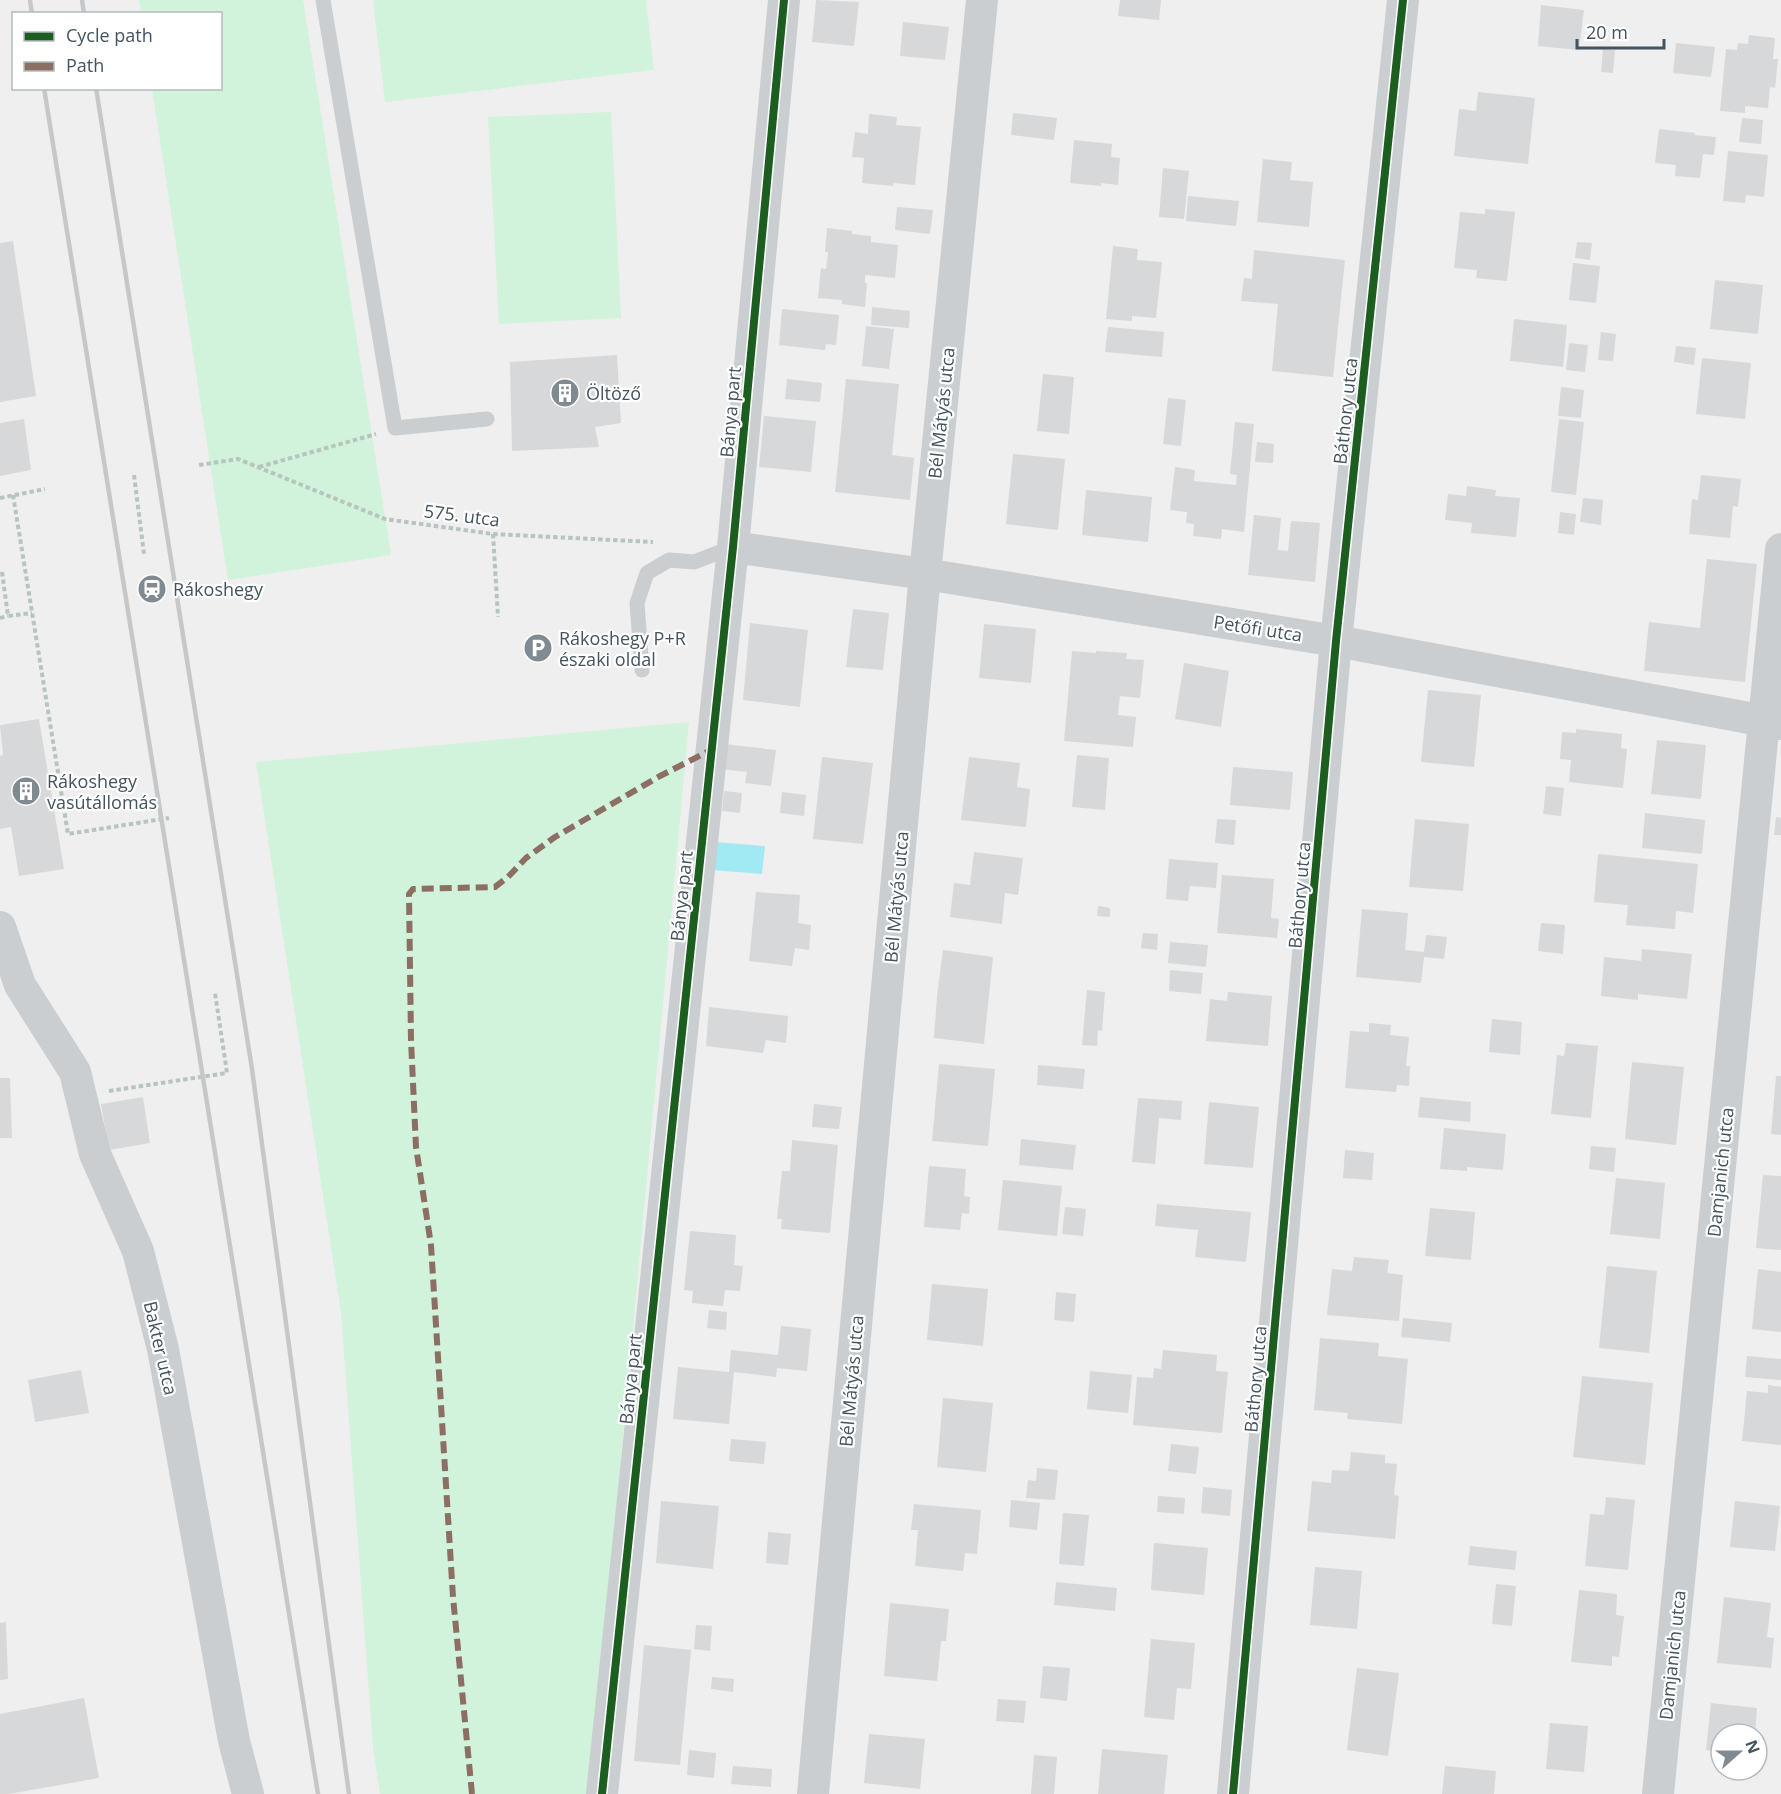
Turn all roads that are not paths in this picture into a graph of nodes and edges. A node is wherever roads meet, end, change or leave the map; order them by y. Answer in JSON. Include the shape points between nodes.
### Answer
{"nodes":[{"id":1,"x":323,"y":0,"type":"edge"},
{"id":2,"x":784,"y":0,"type":"edge"},
{"id":3,"x":982,"y":0,"type":"edge"},
{"id":4,"x":1403,"y":0,"type":"edge"},
{"id":5,"x":487,"y":418,"type":"dead end"},
{"id":6,"x":733,"y":546,"type":"junction"},
{"id":7,"x":1781,"y":549,"type":"edge"},
{"id":8,"x":926,"y":574,"type":"junction"},
{"id":9,"x":1336,"y":641,"type":"junction"},
{"id":10,"x":642,"y":670,"type":"dead end"},
{"id":11,"x":1773,"y":723,"type":"edge"},
{"id":12,"x":0,"y":927,"type":"edge"},
{"id":13,"x":248,"y":1794,"type":"edge"},
{"id":14,"x":602,"y":1794,"type":"edge"},
{"id":15,"x":813,"y":1794,"type":"edge"},
{"id":16,"x":1233,"y":1794,"type":"edge"},
{"id":17,"x":1658,"y":1794,"type":"edge"}],
"edges":[{"from":1,"to":5,"type":"lane","via":[[394,428]]},
{"from":2,"to":6,"type":"street","name":"Bánya part"},
{"from":3,"to":8,"type":"street","name":"Bél Mátyás utca"},
{"from":4,"to":9,"type":"street","name":"Báthory utca"},
{"from":6,"to":8,"type":"street","name":"Petőfi utca"},
{"from":6,"to":10,"type":"lane","via":[[694,562],[669,560],[646,573],[637,603]]},
{"from":6,"to":14,"type":"street","name":"Bánya part"},
{"from":7,"to":11,"type":"street","name":"Damjanich utca"},
{"from":8,"to":9,"type":"street","name":"Petőfi utca"},
{"from":8,"to":15,"type":"street","name":"Bél Mátyás utca"},
{"from":9,"to":11,"type":"street","name":"Petőfi utca"},
{"from":9,"to":16,"type":"street","name":"Báthory utca"},
{"from":11,"to":17,"type":"street","name":"Damjanich utca"},
{"from":12,"to":13,"type":"street","name":"Bakter utca","via":[[20,985],[75,1072],[95,1154],[138,1251],[163,1349],[234,1741]]}]}
